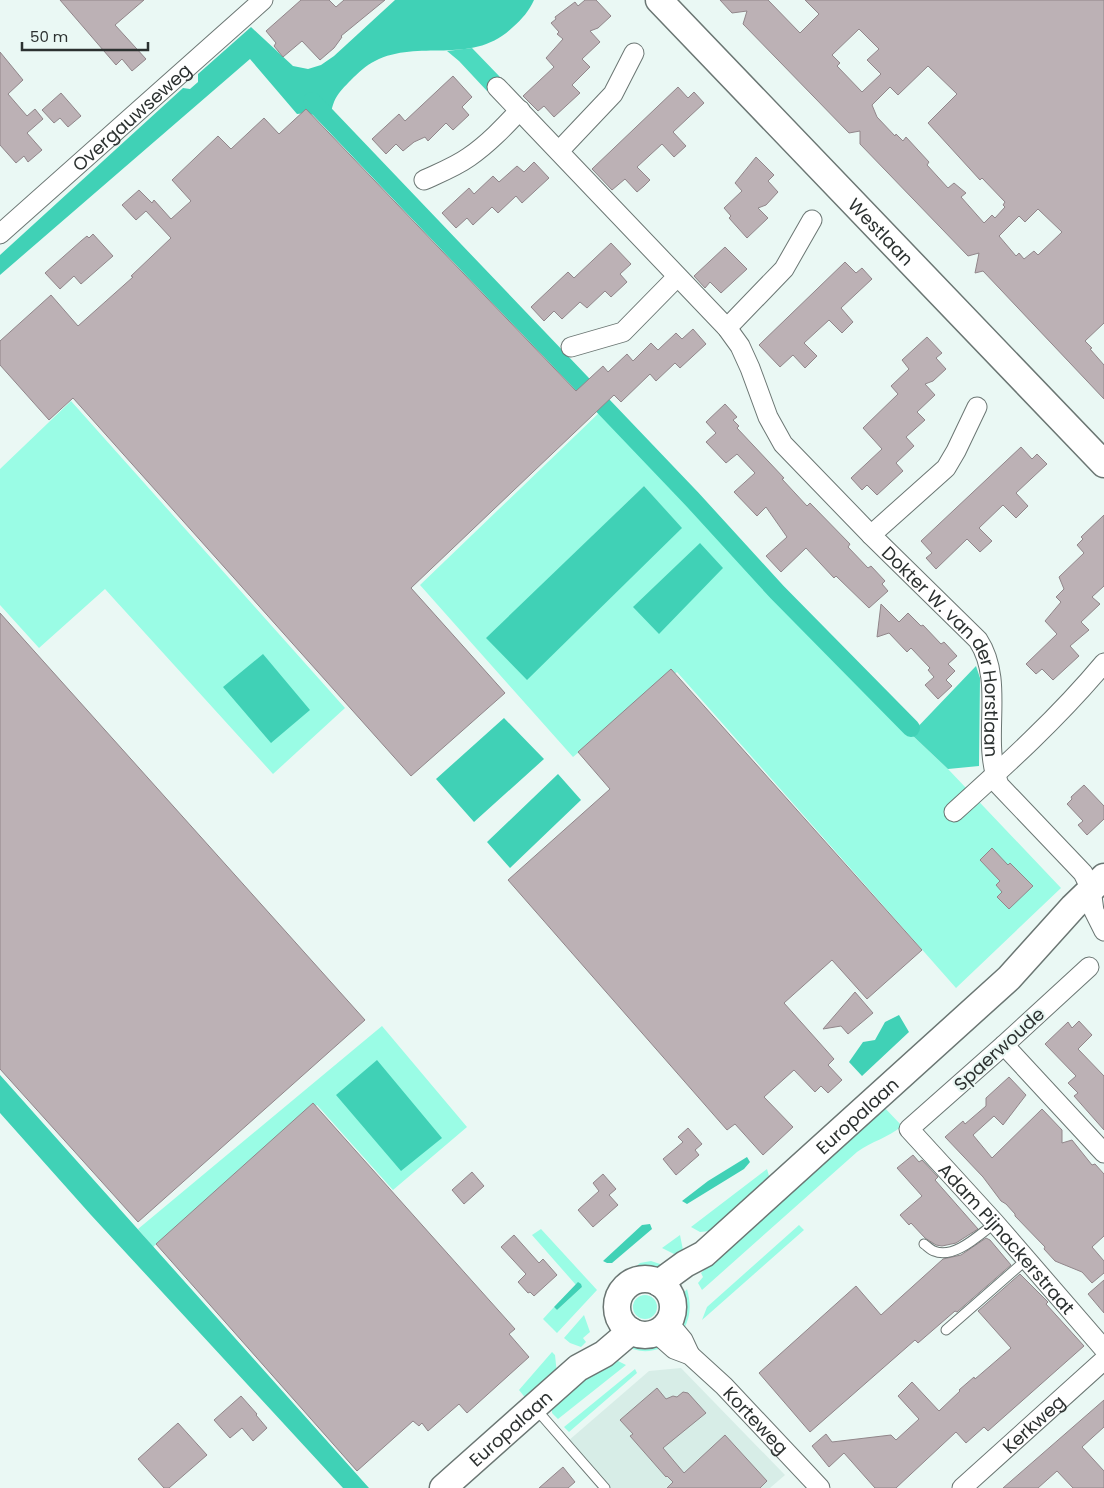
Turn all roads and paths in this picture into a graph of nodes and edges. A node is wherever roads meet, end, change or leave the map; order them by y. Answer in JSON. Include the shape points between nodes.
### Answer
{"nodes":[{"id":1,"x":264,"y":0,"type":"edge"},
{"id":2,"x":659,"y":0,"type":"edge"},
{"id":3,"x":634,"y":53,"type":"dead end"},
{"id":4,"x":497,"y":87,"type":"dead end"},
{"id":5,"x":520,"y":110,"type":"junction"},
{"id":6,"x":559,"y":151,"type":"junction"},
{"id":7,"x":424,"y":180,"type":"dead end"},
{"id":8,"x":812,"y":220,"type":"dead end"},
{"id":9,"x":0,"y":234,"type":"edge"},
{"id":10,"x":677,"y":277,"type":"junction"},
{"id":11,"x":727,"y":328,"type":"junction"},
{"id":12,"x":571,"y":347,"type":"dead end"},
{"id":13,"x":977,"y":407,"type":"dead end"},
{"id":14,"x":1104,"y":464,"type":"edge"},
{"id":15,"x":871,"y":535,"type":"junction"},
{"id":16,"x":1104,"y":663,"type":"edge"},
{"id":17,"x":995,"y":775,"type":"junction"},
{"id":18,"x":954,"y":812,"type":"dead end"},
{"id":19,"x":1098,"y":902,"type":"edge"},
{"id":20,"x":1089,"y":967,"type":"dead end"},
{"id":21,"x":1004,"y":1045,"type":"junction"},
{"id":22,"x":909,"y":1129,"type":"joint"},
{"id":23,"x":1104,"y":1153,"type":"edge"},
{"id":24,"x":995,"y":1223,"type":"junction"},
{"id":25,"x":924,"y":1244,"type":"dead end"},
{"id":26,"x":1026,"y":1260,"type":"junction"},
{"id":27,"x":651,"y":1314,"type":"junction"},
{"id":28,"x":946,"y":1330,"type":"dead end"},
{"id":29,"x":1104,"y":1349,"type":"edge"},
{"id":30,"x":1104,"y":1360,"type":"edge"},
{"id":31,"x":534,"y":1407,"type":"junction"},
{"id":32,"x":443,"y":1488,"type":"edge"},
{"id":33,"x":606,"y":1488,"type":"edge"},
{"id":34,"x":820,"y":1488,"type":"edge"},
{"id":35,"x":962,"y":1488,"type":"edge"}],
"edges":[{"from":1,"to":9,"type":"street","name":"Overgauwseweg"},
{"from":2,"to":14,"type":"main road","name":"Westlaan"},
{"from":3,"to":6,"type":"street","via":[[614,94]]},
{"from":4,"to":5,"type":"street","name":"Dokter W. van der Horstlaan"},
{"from":5,"to":6,"type":"street","name":"Dokter W. van der Horstlaan"},
{"from":5,"to":7,"type":"street","via":[[469,157]]},
{"from":6,"to":10,"type":"street","name":"Dokter W. van der Horstlaan"},
{"from":8,"to":11,"type":"street","via":[[784,269]]},
{"from":10,"to":11,"type":"street","name":"Dokter W. van der Horstlaan"},
{"from":10,"to":12,"type":"street","via":[[623,332]]},
{"from":11,"to":15,"type":"street","name":"Dokter W. van der Horstlaan","via":[[740,346],[780,439]]},
{"from":13,"to":15,"type":"street","name":"Dokter W. van der Horstlaan","via":[[946,468]]},
{"from":15,"to":17,"type":"street","name":"Dokter W. van der Horstlaan","via":[[984,649],[991,671]]},
{"from":16,"to":17,"type":"street","name":"Dokter W. van der Horstlaan"},
{"from":17,"to":18,"type":"street","name":"Dokter W. van der Horstlaan"},
{"from":17,"to":19,"type":"street","name":"Dokter W. van der Horstlaan","via":[[1007,794],[1083,873]]},
{"from":19,"to":27,"type":"main road","name":"Europalaan","via":[[1009,978],[704,1254],[685,1264]]},
{"from":20,"to":21,"type":"street","name":"Spaerwoude"},
{"from":21,"to":22,"type":"street","name":"Spaerwoude"},
{"from":21,"to":23,"type":"street"},
{"from":22,"to":24,"type":"street","name":"Adam Pijnackerstraat"},
{"from":24,"to":25,"type":"lane","via":[[959,1250],[943,1253]]},
{"from":24,"to":26,"type":"street","name":"Adam Pijnackerstraat"},
{"from":26,"to":28,"type":"lane"},
{"from":26,"to":29,"type":"street","name":"Adam Pijnackerstraat"},
{"from":27,"to":31,"type":"main road","name":"Europalaan","via":[[595,1343],[578,1368]]},
{"from":27,"to":34,"type":"street","name":"Korteweg","via":[[674,1349],[690,1355],[724,1386]]},
{"from":30,"to":35,"type":"street","name":"Kerkweg"},
{"from":31,"to":32,"type":"main road","name":"Europalaan"},
{"from":31,"to":33,"type":"lane"}]}
